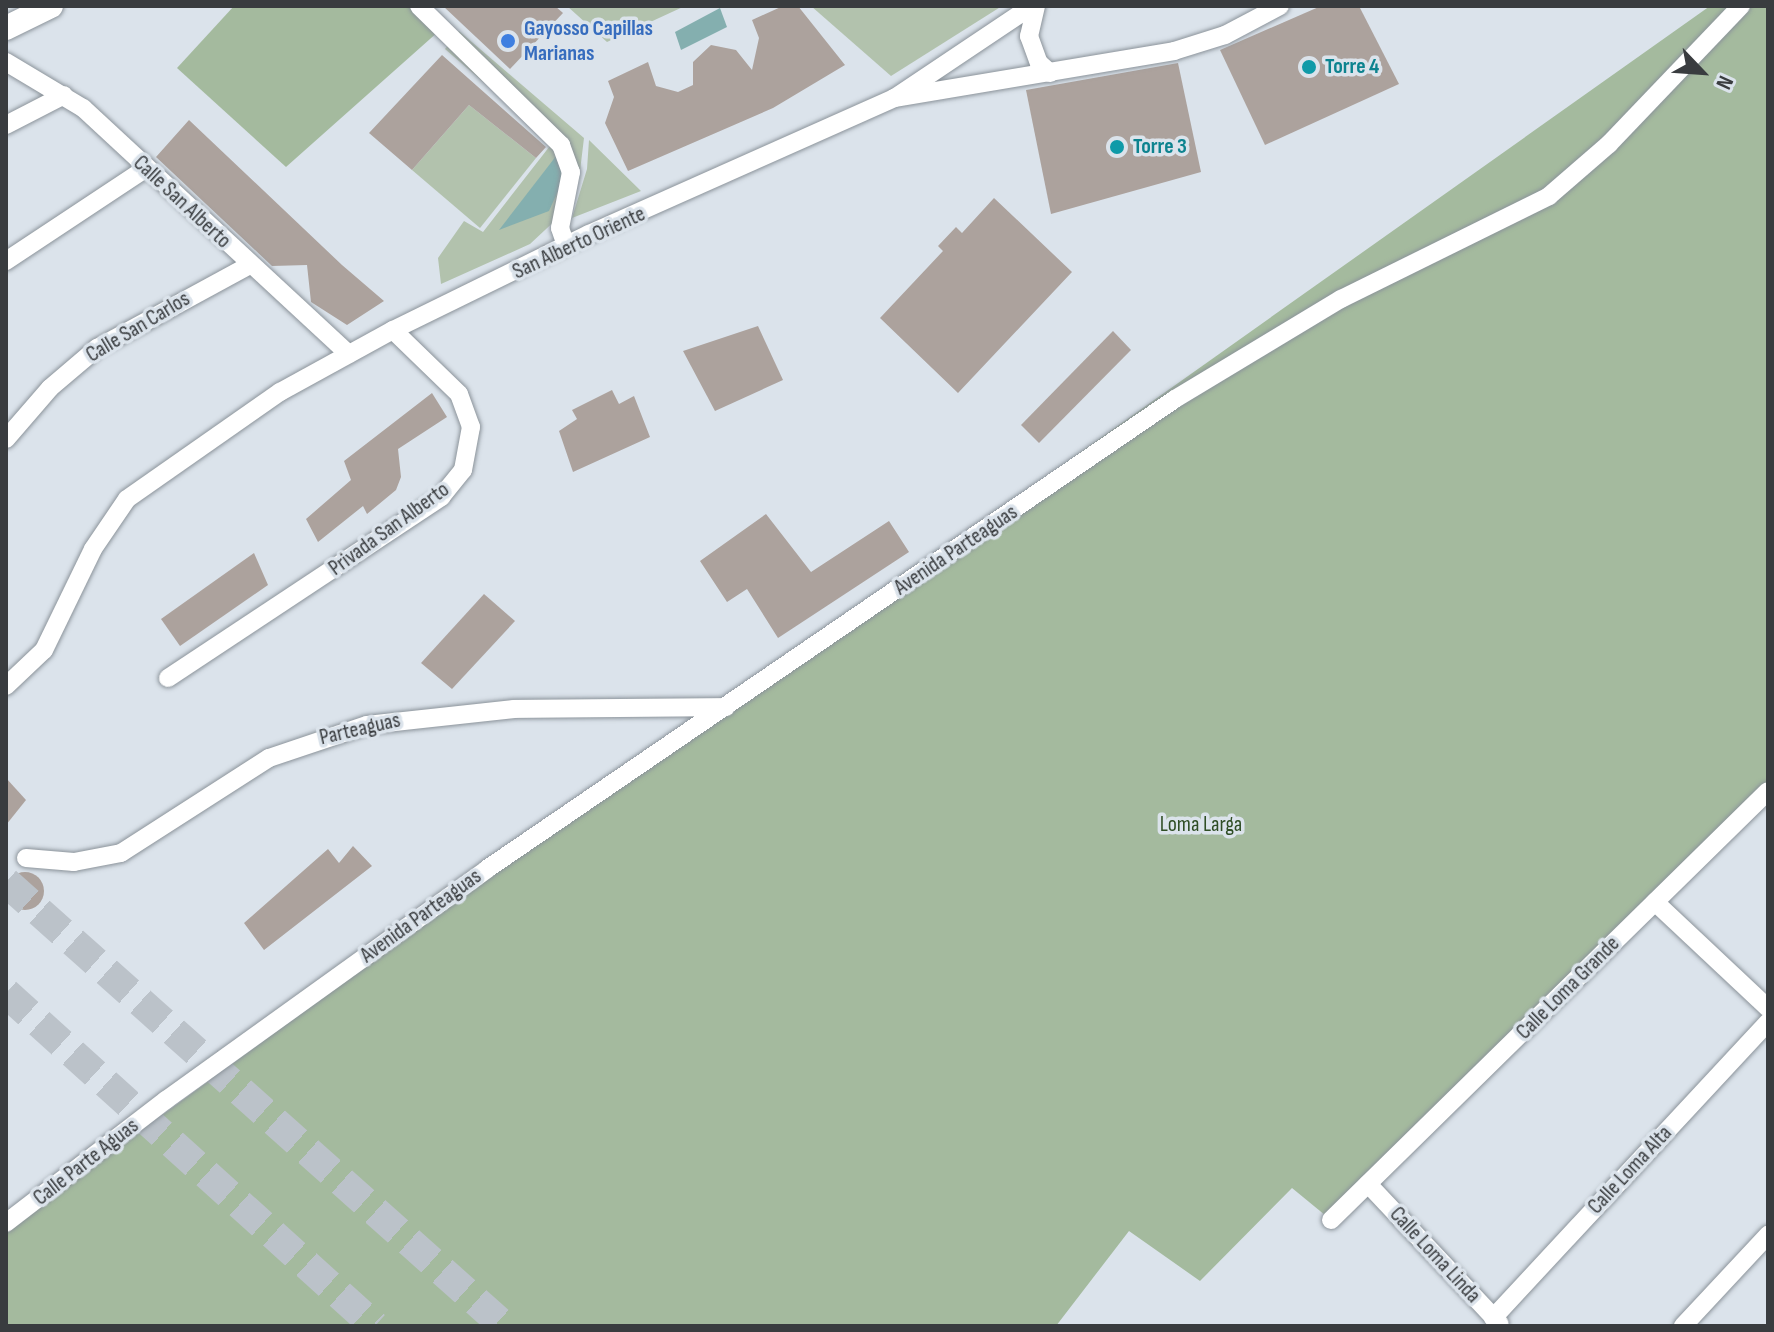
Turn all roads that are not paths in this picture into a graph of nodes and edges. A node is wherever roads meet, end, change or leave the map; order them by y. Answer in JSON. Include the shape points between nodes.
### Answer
{"nodes":[{"id":1,"x":51,"y":6,"type":"edge"},
{"id":2,"x":419,"y":6,"type":"edge"},
{"id":3,"x":1034,"y":6,"type":"edge"},
{"id":4,"x":1280,"y":6,"type":"edge"},
{"id":5,"x":1741,"y":6,"type":"edge"},
{"id":6,"x":6,"y":28,"type":"edge"},
{"id":7,"x":6,"y":62,"type":"edge"},
{"id":8,"x":1050,"y":73,"type":"junction"},
{"id":9,"x":64,"y":95,"type":"junction"},
{"id":10,"x":894,"y":98,"type":"junction"},
{"id":11,"x":6,"y":125,"type":"edge"},
{"id":12,"x":145,"y":169,"type":"junction"},
{"id":13,"x":566,"y":245,"type":"junction"},
{"id":14,"x":6,"y":261,"type":"edge"},
{"id":15,"x":250,"y":265,"type":"junction"},
{"id":16,"x":393,"y":330,"type":"junction"},
{"id":17,"x":349,"y":354,"type":"junction"},
{"id":18,"x":6,"y":439,"type":"edge"},
{"id":19,"x":168,"y":678,"type":"dead end"},
{"id":20,"x":6,"y":686,"type":"edge"},
{"id":21,"x":726,"y":707,"type":"junction"},
{"id":22,"x":1768,"y":791,"type":"edge"},
{"id":23,"x":26,"y":858,"type":"dead end"},
{"id":24,"x":1655,"y":902,"type":"junction"},
{"id":25,"x":1768,"y":1008,"type":"edge"},
{"id":26,"x":1768,"y":1022,"type":"edge"},
{"id":27,"x":166,"y":1100,"type":"joint"},
{"id":28,"x":1368,"y":1184,"type":"junction"},
{"id":29,"x":1331,"y":1220,"type":"dead end"},
{"id":30,"x":6,"y":1223,"type":"edge"},
{"id":31,"x":1768,"y":1235,"type":"edge"},
{"id":32,"x":1497,"y":1322,"type":"edge"},
{"id":33,"x":1683,"y":1326,"type":"edge"}],
"edges":[{"from":1,"to":6,"type":"street"},
{"from":2,"to":13,"type":"street","via":[[561,145],[571,172],[560,228]]},
{"from":3,"to":8,"type":"street","via":[[1029,36],[1039,63]]},
{"from":3,"to":10,"type":"street"},
{"from":4,"to":8,"type":"street","name":"San Alberto Oriente","via":[[1225,35],[1174,51]]},
{"from":5,"to":21,"type":"street","name":"Avenida Parteaguas","via":[[1609,144],[1549,196],[1341,299],[1175,399]]},
{"from":7,"to":9,"type":"street","name":"Calle San Alberto"},
{"from":8,"to":10,"type":"street","name":"San Alberto Oriente"},
{"from":9,"to":11,"type":"street"},
{"from":9,"to":12,"type":"street","name":"Calle San Alberto"},
{"from":10,"to":13,"type":"street","name":"San Alberto Oriente"},
{"from":12,"to":14,"type":"street"},
{"from":12,"to":15,"type":"street","name":"Calle San Alberto"},
{"from":13,"to":16,"type":"street","name":"San Alberto Oriente"},
{"from":15,"to":17,"type":"street","name":"Calle San Alberto"},
{"from":15,"to":18,"type":"street","name":"Calle San Carlos","via":[[97,348],[50,388]]},
{"from":16,"to":17,"type":"street","name":"San Alberto Oriente"},
{"from":16,"to":19,"type":"street","name":"Privada San Alberto","via":[[459,394],[471,427],[463,470],[441,497]]},
{"from":17,"to":20,"type":"street","name":"San Alberto Oriente","via":[[280,392],[127,499],[93,549],[44,650]]},
{"from":21,"to":23,"type":"street","name":"Parteaguas","via":[[514,709],[367,725],[269,758],[121,853],[74,862]]},
{"from":21,"to":27,"type":"street","name":"Avenida Parteaguas","via":[[487,869]]},
{"from":22,"to":24,"type":"street","name":"Calle Loma Grande"},
{"from":24,"to":25,"type":"street"},
{"from":24,"to":28,"type":"street","name":"Calle Loma Grande"},
{"from":26,"to":32,"type":"street","name":"Calle Loma Alta"},
{"from":27,"to":30,"type":"street","name":"Calle Parte Aguas"},
{"from":28,"to":29,"type":"street","name":"Calle Loma Grande"},
{"from":28,"to":32,"type":"street","name":"Calle Loma Linda"},
{"from":31,"to":33,"type":"street"}]}
